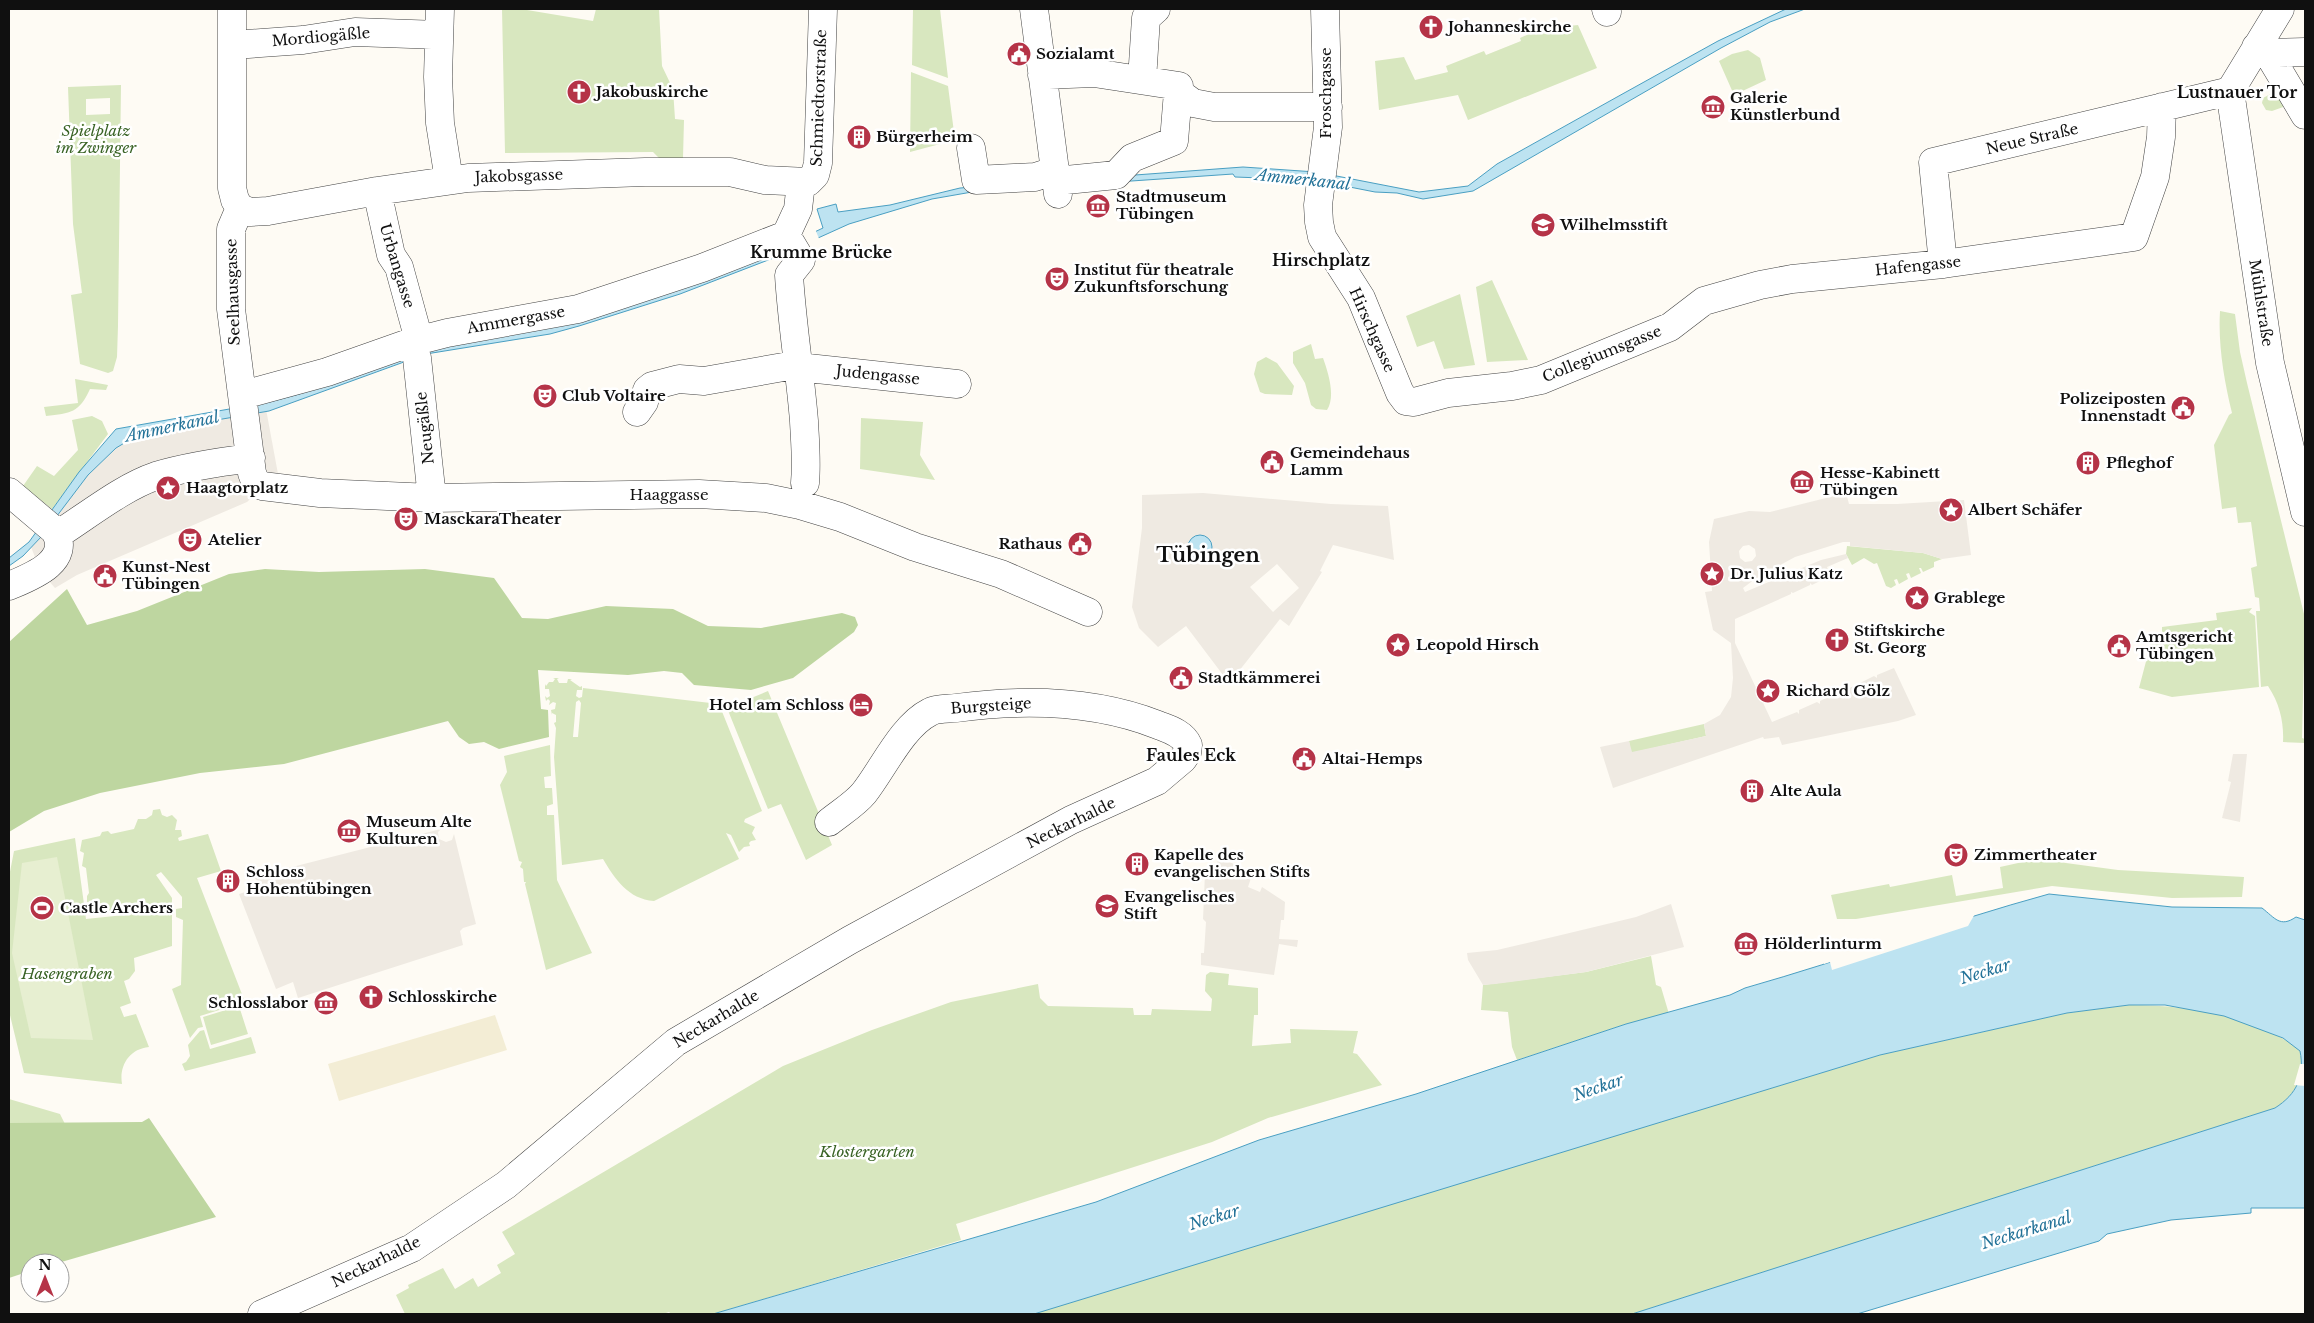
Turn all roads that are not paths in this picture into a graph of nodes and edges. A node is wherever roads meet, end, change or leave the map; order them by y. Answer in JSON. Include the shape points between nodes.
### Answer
{"nodes":[{"id":1,"x":232,"y":9,"type":"edge"},
{"id":2,"x":823,"y":9,"type":"edge"},
{"id":3,"x":1034,"y":9,"type":"edge"},
{"id":4,"x":1156,"y":9,"type":"edge"},
{"id":5,"x":1325,"y":9,"type":"edge"},
{"id":6,"x":2280,"y":9,"type":"edge"},
{"id":7,"x":439,"y":22,"type":"edge"},
{"id":8,"x":233,"y":44,"type":"junction"},
{"id":9,"x":2262,"y":50,"type":"junction"},
{"id":10,"x":2305,"y":52,"type":"edge"},
{"id":11,"x":1042,"y":75,"type":"junction"},
{"id":12,"x":1142,"y":80,"type":"junction"},
{"id":13,"x":2230,"y":91,"type":"junction"},
{"id":14,"x":1178,"y":92,"type":"junction"},
{"id":15,"x":1328,"y":107,"type":"junction"},
{"id":16,"x":2162,"y":107,"type":"junction"},
{"id":17,"x":2305,"y":115,"type":"edge"},
{"id":18,"x":971,"y":148,"type":"dead end"},
{"id":19,"x":449,"y":180,"type":"junction"},
{"id":20,"x":1056,"y":182,"type":"junction"},
{"id":21,"x":801,"y":183,"type":"junction"},
{"id":22,"x":377,"y":191,"type":"junction"},
{"id":23,"x":240,"y":208,"type":"junction"},
{"id":24,"x":786,"y":235,"type":"junction"},
{"id":25,"x":1322,"y":237,"type":"joint"},
{"id":26,"x":1943,"y":264,"type":"junction"},
{"id":27,"x":1704,"y":301,"type":"joint"},
{"id":28,"x":418,"y":349,"type":"junction"},
{"id":29,"x":800,"y":366,"type":"junction"},
{"id":30,"x":957,"y":384,"type":"dead end"},
{"id":31,"x":1404,"y":399,"type":"joint"},
{"id":32,"x":245,"y":408,"type":"junction"},
{"id":33,"x":637,"y":412,"type":"dead end"},
{"id":34,"x":251,"y":458,"type":"junction"},
{"id":35,"x":805,"y":483,"type":"dead end"},
{"id":36,"x":9,"y":492,"type":"edge"},
{"id":37,"x":432,"y":498,"type":"junction"},
{"id":38,"x":2305,"y":512,"type":"edge"},
{"id":39,"x":57,"y":535,"type":"junction"},
{"id":40,"x":9,"y":586,"type":"edge"},
{"id":41,"x":1088,"y":612,"type":"dead end"},
{"id":42,"x":1188,"y":750,"type":"joint"},
{"id":43,"x":829,"y":822,"type":"dead end"},
{"id":44,"x":262,"y":1314,"type":"edge"}],
"edges":[{"from":1,"to":8,"type":"street"},
{"from":2,"to":21,"type":"street","name":"Schmiedtorstraße","via":[[818,169],[813,178]]},
{"from":3,"to":11,"type":"street"},
{"from":4,"to":12,"type":"street","via":[[1146,18]]},
{"from":5,"to":15,"type":"street","name":"Froschgasse"},
{"from":6,"to":9,"type":"street"},
{"from":7,"to":8,"type":"street","name":"Mordiogäßle","via":[[303,40]]},
{"from":7,"to":19,"type":"street","via":[[440,122]]},
{"from":8,"to":23,"type":"street","via":[[232,188],[234,200]]},
{"from":9,"to":10,"type":"street"},
{"from":9,"to":13,"type":"street"},
{"from":9,"to":17,"type":"street"},
{"from":11,"to":12,"type":"street","via":[[1094,73]]},
{"from":11,"to":20,"type":"street"},
{"from":12,"to":14,"type":"street","via":[[1179,86]]},
{"from":13,"to":16,"type":"street","name":"Neue Straße"},
{"from":13,"to":38,"type":"street","name":"Mühlstraße","via":[[2270,363]]},
{"from":14,"to":15,"type":"street","via":[[1193,103],[1214,107]]},
{"from":14,"to":20,"type":"street","via":[[1174,141],[1132,158],[1116,175]]},
{"from":15,"to":25,"type":"street","name":"Froschgasse","via":[[1319,222]]},
{"from":16,"to":26,"type":"street","name":"Hafengasse","via":[[2155,177],[2134,237]]},
{"from":16,"to":26,"type":"street","name":"Neue Straße","via":[[1933,162]]},
{"from":18,"to":20,"type":"street","via":[[976,180],[1034,177]]},
{"from":19,"to":21,"type":"street","name":"Jakobsgasse","via":[[730,172],[765,180]]},
{"from":19,"to":22,"type":"street","name":"Jakobsgasse"},
{"from":21,"to":24,"type":"street","name":"Schmiedtorstraße","via":[[798,210]]},
{"from":22,"to":23,"type":"street","name":"Jakobsgasse","via":[[259,212]]},
{"from":22,"to":28,"type":"street","name":"Urbangasse","via":[[391,255],[399,267]]},
{"from":23,"to":32,"type":"street","name":"Seelhausgasse","via":[[231,229],[230,273],[234,336]]},
{"from":24,"to":28,"type":"street","name":"Ammergasse","via":[[675,286],[580,317],[447,333]]},
{"from":24,"to":29,"type":"street","via":[[801,260],[789,275]]},
{"from":25,"to":31,"type":"street","name":"Hirschgasse","via":[[1361,298]]},
{"from":26,"to":27,"type":"street","name":"Hafengasse","via":[[1774,282]]},
{"from":27,"to":31,"type":"street","name":"Collegiumsgasse","via":[[1670,327],[1550,377],[1512,386],[1448,393],[1418,402]]},
{"from":28,"to":32,"type":"street","name":"Ammergasse","via":[[327,372]]},
{"from":28,"to":37,"type":"street","name":"Neugäßle"},
{"from":29,"to":30,"type":"street","name":"Judengasse"},
{"from":29,"to":33,"type":"street","name":"Judengasse","via":[[704,381],[680,379],[652,386]]},
{"from":29,"to":35,"type":"street"},
{"from":32,"to":34,"type":"street","name":"Seelhausgasse"},
{"from":34,"to":37,"type":"street","name":"Haaggasse","via":[[255,481],[271,488]]},
{"from":34,"to":39,"type":"street","via":[[156,476]]},
{"from":36,"to":39,"type":"street"},
{"from":37,"to":41,"type":"street","name":"Haaggasse","via":[[699,494],[776,500],[813,508],[915,548],[1001,574]]},
{"from":39,"to":40,"type":"street","via":[[56,553],[49,566]]},
{"from":42,"to":43,"type":"street","name":"Burgsteige","via":[[1187,742],[1176,733],[1104,708],[1011,703],[931,711],[913,724],[863,796]]},
{"from":42,"to":44,"type":"street","name":"Neckarhalde","via":[[1184,759],[1157,781],[1070,820],[850,940],[676,1042],[506,1184],[412,1248]]}]}
